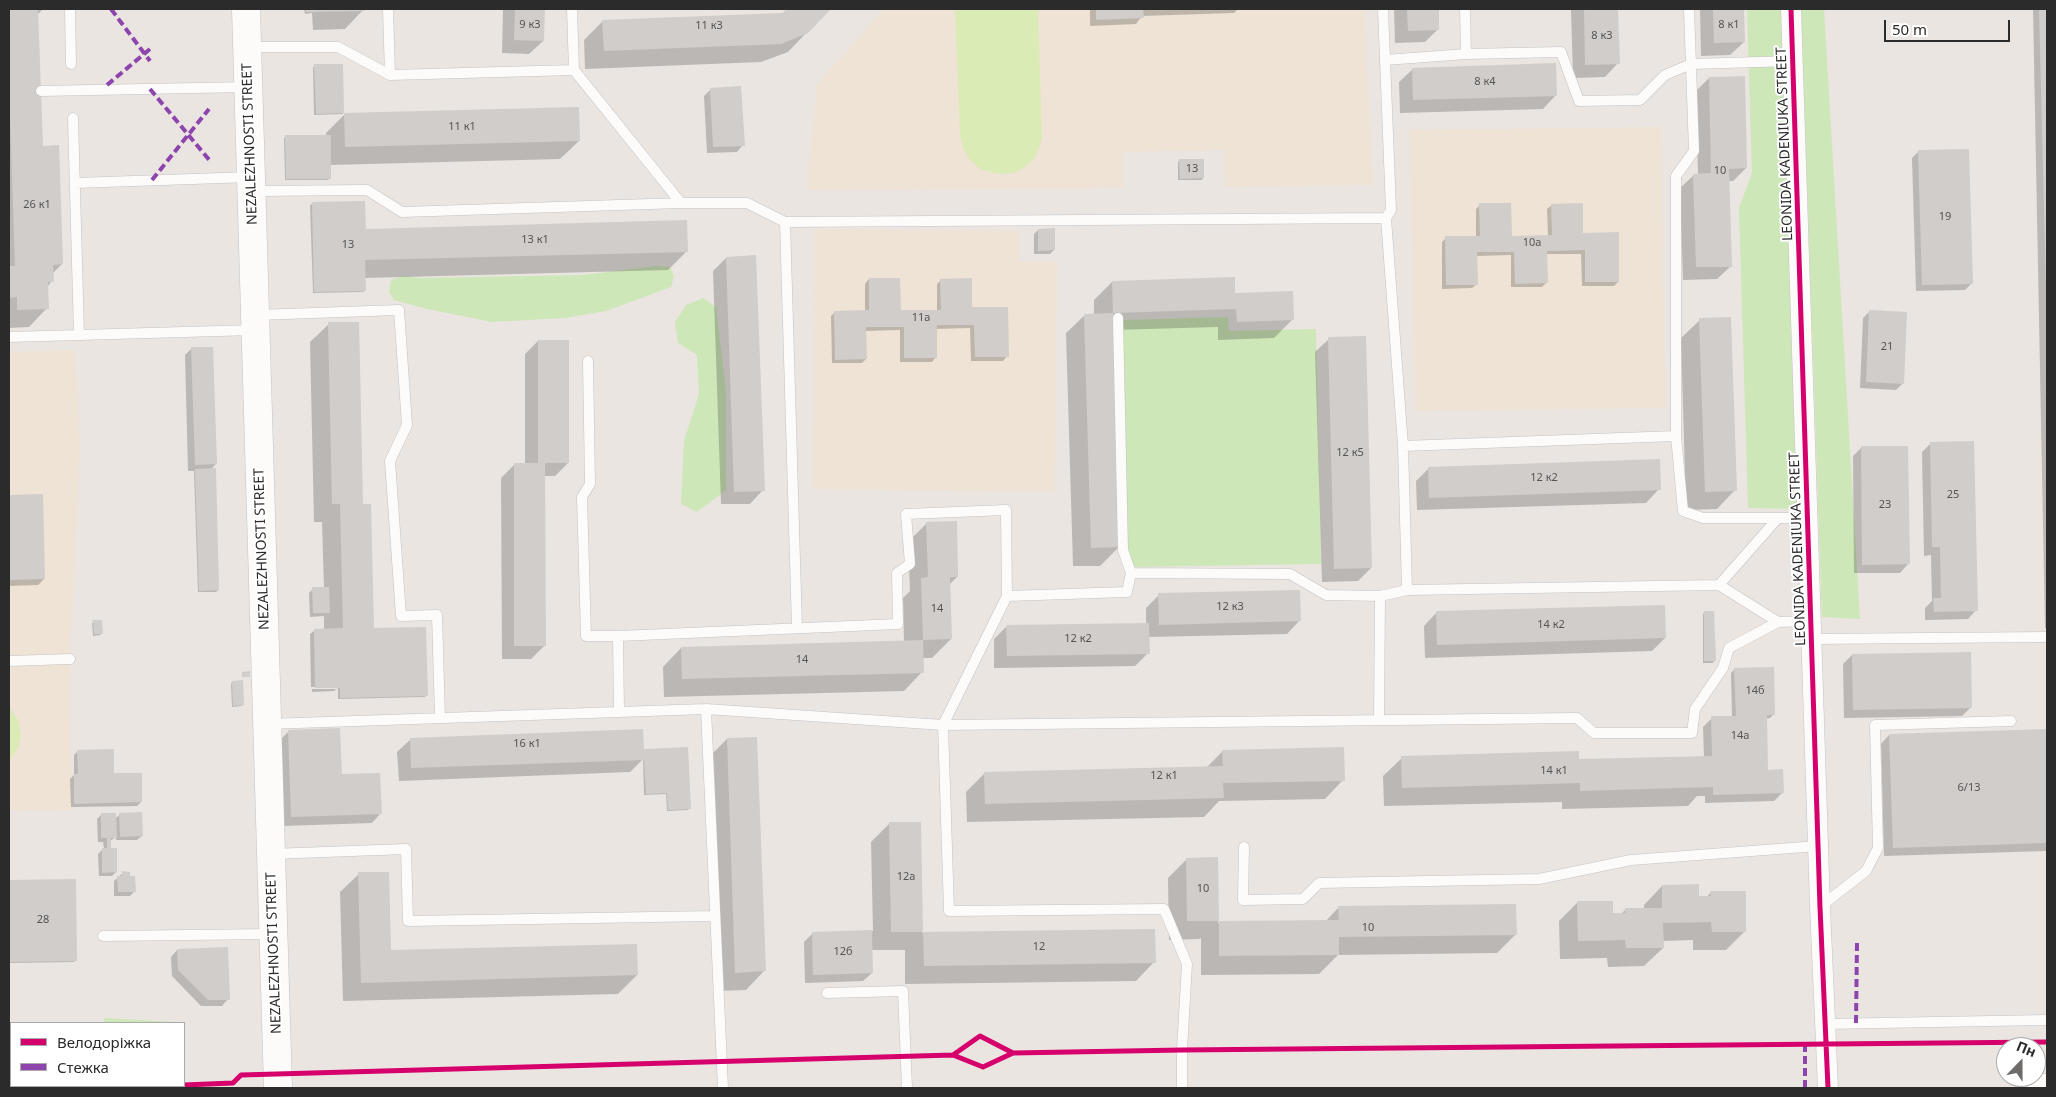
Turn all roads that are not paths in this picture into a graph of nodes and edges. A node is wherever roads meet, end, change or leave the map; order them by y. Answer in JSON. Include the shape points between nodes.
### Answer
{"nodes":[{"id":1,"x":70,"y":9,"type":"edge"},
{"id":2,"x":246,"y":9,"type":"edge"},
{"id":3,"x":388,"y":9,"type":"edge"},
{"id":4,"x":572,"y":9,"type":"edge"},
{"id":5,"x":1383,"y":9,"type":"edge"},
{"id":6,"x":1465,"y":9,"type":"edge"},
{"id":7,"x":1689,"y":9,"type":"edge"},
{"id":8,"x":1792,"y":9,"type":"edge"},
{"id":9,"x":247,"y":47,"type":"junction"},
{"id":10,"x":1466,"y":54,"type":"junction"},
{"id":11,"x":1385,"y":60,"type":"junction"},
{"id":12,"x":1793,"y":61,"type":"junction"},
{"id":13,"x":71,"y":64,"type":"dead end"},
{"id":14,"x":1691,"y":64,"type":"junction"},
{"id":15,"x":574,"y":70,"type":"junction"},
{"id":16,"x":390,"y":75,"type":"junction"},
{"id":17,"x":248,"y":86,"type":"junction"},
{"id":18,"x":41,"y":91,"type":"dead end"},
{"id":19,"x":73,"y":118,"type":"dead end"},
{"id":20,"x":75,"y":183,"type":"junction"},
{"id":21,"x":251,"y":184,"type":"junction"},
{"id":22,"x":681,"y":203,"type":"junction"},
{"id":23,"x":1386,"y":218,"type":"junction"},
{"id":24,"x":785,"y":222,"type":"junction"},
{"id":25,"x":1118,"y":318,"type":"dead end"},
{"id":26,"x":255,"y":322,"type":"junction"},
{"id":27,"x":79,"y":335,"type":"junction"},
{"id":28,"x":9,"y":337,"type":"edge"},
{"id":29,"x":588,"y":361,"type":"dead end"},
{"id":30,"x":1676,"y":436,"type":"junction"},
{"id":31,"x":1403,"y":446,"type":"junction"},
{"id":32,"x":1778,"y":518,"type":"junction"},
{"id":33,"x":1808,"y":518,"type":"junction"},
{"id":34,"x":1131,"y":573,"type":"junction"},
{"id":35,"x":1719,"y":585,"type":"junction"},
{"id":36,"x":1407,"y":590,"type":"junction"},
{"id":37,"x":1006,"y":596,"type":"junction"},
{"id":38,"x":1380,"y":596,"type":"junction"},
{"id":39,"x":1778,"y":622,"type":"junction"},
{"id":40,"x":797,"y":628,"type":"junction"},
{"id":41,"x":1811,"y":630,"type":"junction"},
{"id":42,"x":618,"y":636,"type":"junction"},
{"id":43,"x":2047,"y":637,"type":"edge"},
{"id":44,"x":70,"y":659,"type":"dead end"},
{"id":45,"x":9,"y":661,"type":"edge"},
{"id":46,"x":706,"y":709,"type":"junction"},
{"id":47,"x":620,"y":712,"type":"junction"},
{"id":48,"x":440,"y":718,"type":"junction"},
{"id":49,"x":1379,"y":720,"type":"junction"},
{"id":50,"x":2011,"y":721,"type":"dead end"},
{"id":51,"x":267,"y":724,"type":"junction"},
{"id":52,"x":943,"y":726,"type":"junction"},
{"id":53,"x":1818,"y":846,"type":"junction"},
{"id":54,"x":1244,"y":847,"type":"dead end"},
{"id":55,"x":271,"y":854,"type":"junction"},
{"id":56,"x":1820,"y":907,"type":"junction"},
{"id":57,"x":715,"y":916,"type":"junction"},
{"id":58,"x":274,"y":934,"type":"junction"},
{"id":59,"x":103,"y":936,"type":"dead end"},
{"id":60,"x":827,"y":993,"type":"dead end"},
{"id":61,"x":2047,"y":1020,"type":"edge"},
{"id":62,"x":1825,"y":1024,"type":"junction"},
{"id":63,"x":278,"y":1088,"type":"edge"},
{"id":64,"x":723,"y":1088,"type":"edge"},
{"id":65,"x":907,"y":1088,"type":"edge"},
{"id":66,"x":1182,"y":1088,"type":"edge"},
{"id":67,"x":1828,"y":1088,"type":"edge"},
{"id":68,"x":2042,"y":1088,"type":"edge"},
{"id":69,"x":2047,"y":1088,"type":"edge"}],
"edges":[{"from":1,"to":13,"type":"lane"},
{"from":2,"to":9,"type":"main road","name":"NEZALEZHNOSTI STREET"},
{"from":3,"to":16,"type":"lane"},
{"from":4,"to":15,"type":"lane"},
{"from":5,"to":11,"type":"lane"},
{"from":6,"to":10,"type":"lane"},
{"from":7,"to":14,"type":"lane"},
{"from":8,"to":12,"type":"street","name":"LEONIDA KADENIUKA STREET"},
{"from":9,"to":16,"type":"lane","via":[[338,47]]},
{"from":9,"to":17,"type":"main road","name":"NEZALEZHNOSTI STREET"},
{"from":10,"to":11,"type":"lane"},
{"from":10,"to":14,"type":"lane","via":[[1561,52],[1578,101],[1640,100],[1665,75]]},
{"from":11,"to":23,"type":"lane","via":[[1391,210]]},
{"from":12,"to":14,"type":"lane"},
{"from":12,"to":33,"type":"street","name":"LEONIDA KADENIUKA STREET"},
{"from":14,"to":30,"type":"lane","via":[[1694,151],[1676,176]]},
{"from":15,"to":16,"type":"lane"},
{"from":15,"to":22,"type":"lane"},
{"from":17,"to":18,"type":"lane"},
{"from":17,"to":21,"type":"main road","name":"NEZALEZHNOSTI STREET"},
{"from":19,"to":20,"type":"lane"},
{"from":20,"to":21,"type":"lane"},
{"from":20,"to":27,"type":"lane"},
{"from":21,"to":22,"type":"lane","via":[[367,190],[402,212]]},
{"from":21,"to":26,"type":"main road","name":"NEZALEZHNOSTI STREET"},
{"from":22,"to":24,"type":"lane","via":[[746,202]]},
{"from":23,"to":24,"type":"lane"},
{"from":23,"to":31,"type":"lane"},
{"from":24,"to":40,"type":"lane"},
{"from":25,"to":34,"type":"lane","via":[[1123,550]]},
{"from":26,"to":27,"type":"lane"},
{"from":26,"to":48,"type":"lane","via":[[399,310],[407,425],[390,461],[401,616],[437,616]]},
{"from":26,"to":51,"type":"main road","name":"NEZALEZHNOSTI STREET"},
{"from":27,"to":28,"type":"lane"},
{"from":29,"to":42,"type":"lane","via":[[590,484],[582,497],[586,636]]},
{"from":30,"to":31,"type":"lane"},
{"from":30,"to":32,"type":"lane","via":[[1683,510],[1703,518]]},
{"from":31,"to":36,"type":"lane"},
{"from":32,"to":33,"type":"lane"},
{"from":32,"to":35,"type":"lane"},
{"from":33,"to":41,"type":"street","name":"LEONIDA KADENIUKA STREET"},
{"from":34,"to":37,"type":"lane","via":[[1127,592]]},
{"from":34,"to":38,"type":"lane","via":[[1290,574],[1326,594]]},
{"from":35,"to":36,"type":"lane"},
{"from":35,"to":39,"type":"lane"},
{"from":36,"to":38,"type":"lane"},
{"from":37,"to":40,"type":"lane","via":[[1006,510],[906,514],[910,564],[897,573],[898,624]]},
{"from":37,"to":52,"type":"lane"},
{"from":38,"to":49,"type":"lane"},
{"from":39,"to":41,"type":"lane"},
{"from":39,"to":49,"type":"lane","via":[[1729,648],[1723,668],[1695,709],[1692,733],[1594,734],[1577,718]]},
{"from":40,"to":42,"type":"lane"},
{"from":41,"to":43,"type":"lane"},
{"from":41,"to":53,"type":"street","name":"LEONIDA KADENIUKA STREET"},
{"from":42,"to":47,"type":"lane"},
{"from":44,"to":45,"type":"lane"},
{"from":46,"to":47,"type":"lane"},
{"from":46,"to":52,"type":"lane"},
{"from":46,"to":57,"type":"lane"},
{"from":47,"to":48,"type":"lane"},
{"from":48,"to":51,"type":"lane"},
{"from":49,"to":52,"type":"lane"},
{"from":50,"to":56,"type":"lane","via":[[1875,725],[1878,848],[1866,871]]},
{"from":51,"to":55,"type":"main road","name":"NEZALEZHNOSTI STREET"},
{"from":52,"to":66,"type":"lane","via":[[949,911],[1164,908],[1187,964]]},
{"from":53,"to":54,"type":"lane","via":[[1631,860],[1539,880],[1320,882],[1303,899],[1243,900]]},
{"from":53,"to":56,"type":"street","name":"LEONIDA KADENIUKA STREET"},
{"from":55,"to":57,"type":"lane","via":[[406,849],[408,921]]},
{"from":55,"to":58,"type":"main road","name":"NEZALEZHNOSTI STREET"},
{"from":56,"to":62,"type":"street","name":"LEONIDA KADENIUKA STREET"},
{"from":57,"to":64,"type":"lane"},
{"from":58,"to":59,"type":"lane"},
{"from":58,"to":63,"type":"main road","name":"NEZALEZHNOSTI STREET"},
{"from":60,"to":65,"type":"lane","via":[[903,991]]},
{"from":61,"to":62,"type":"lane"},
{"from":62,"to":67,"type":"street","name":"LEONIDA KADENIUKA STREET"},
{"from":68,"to":69,"type":"main road"}]}
